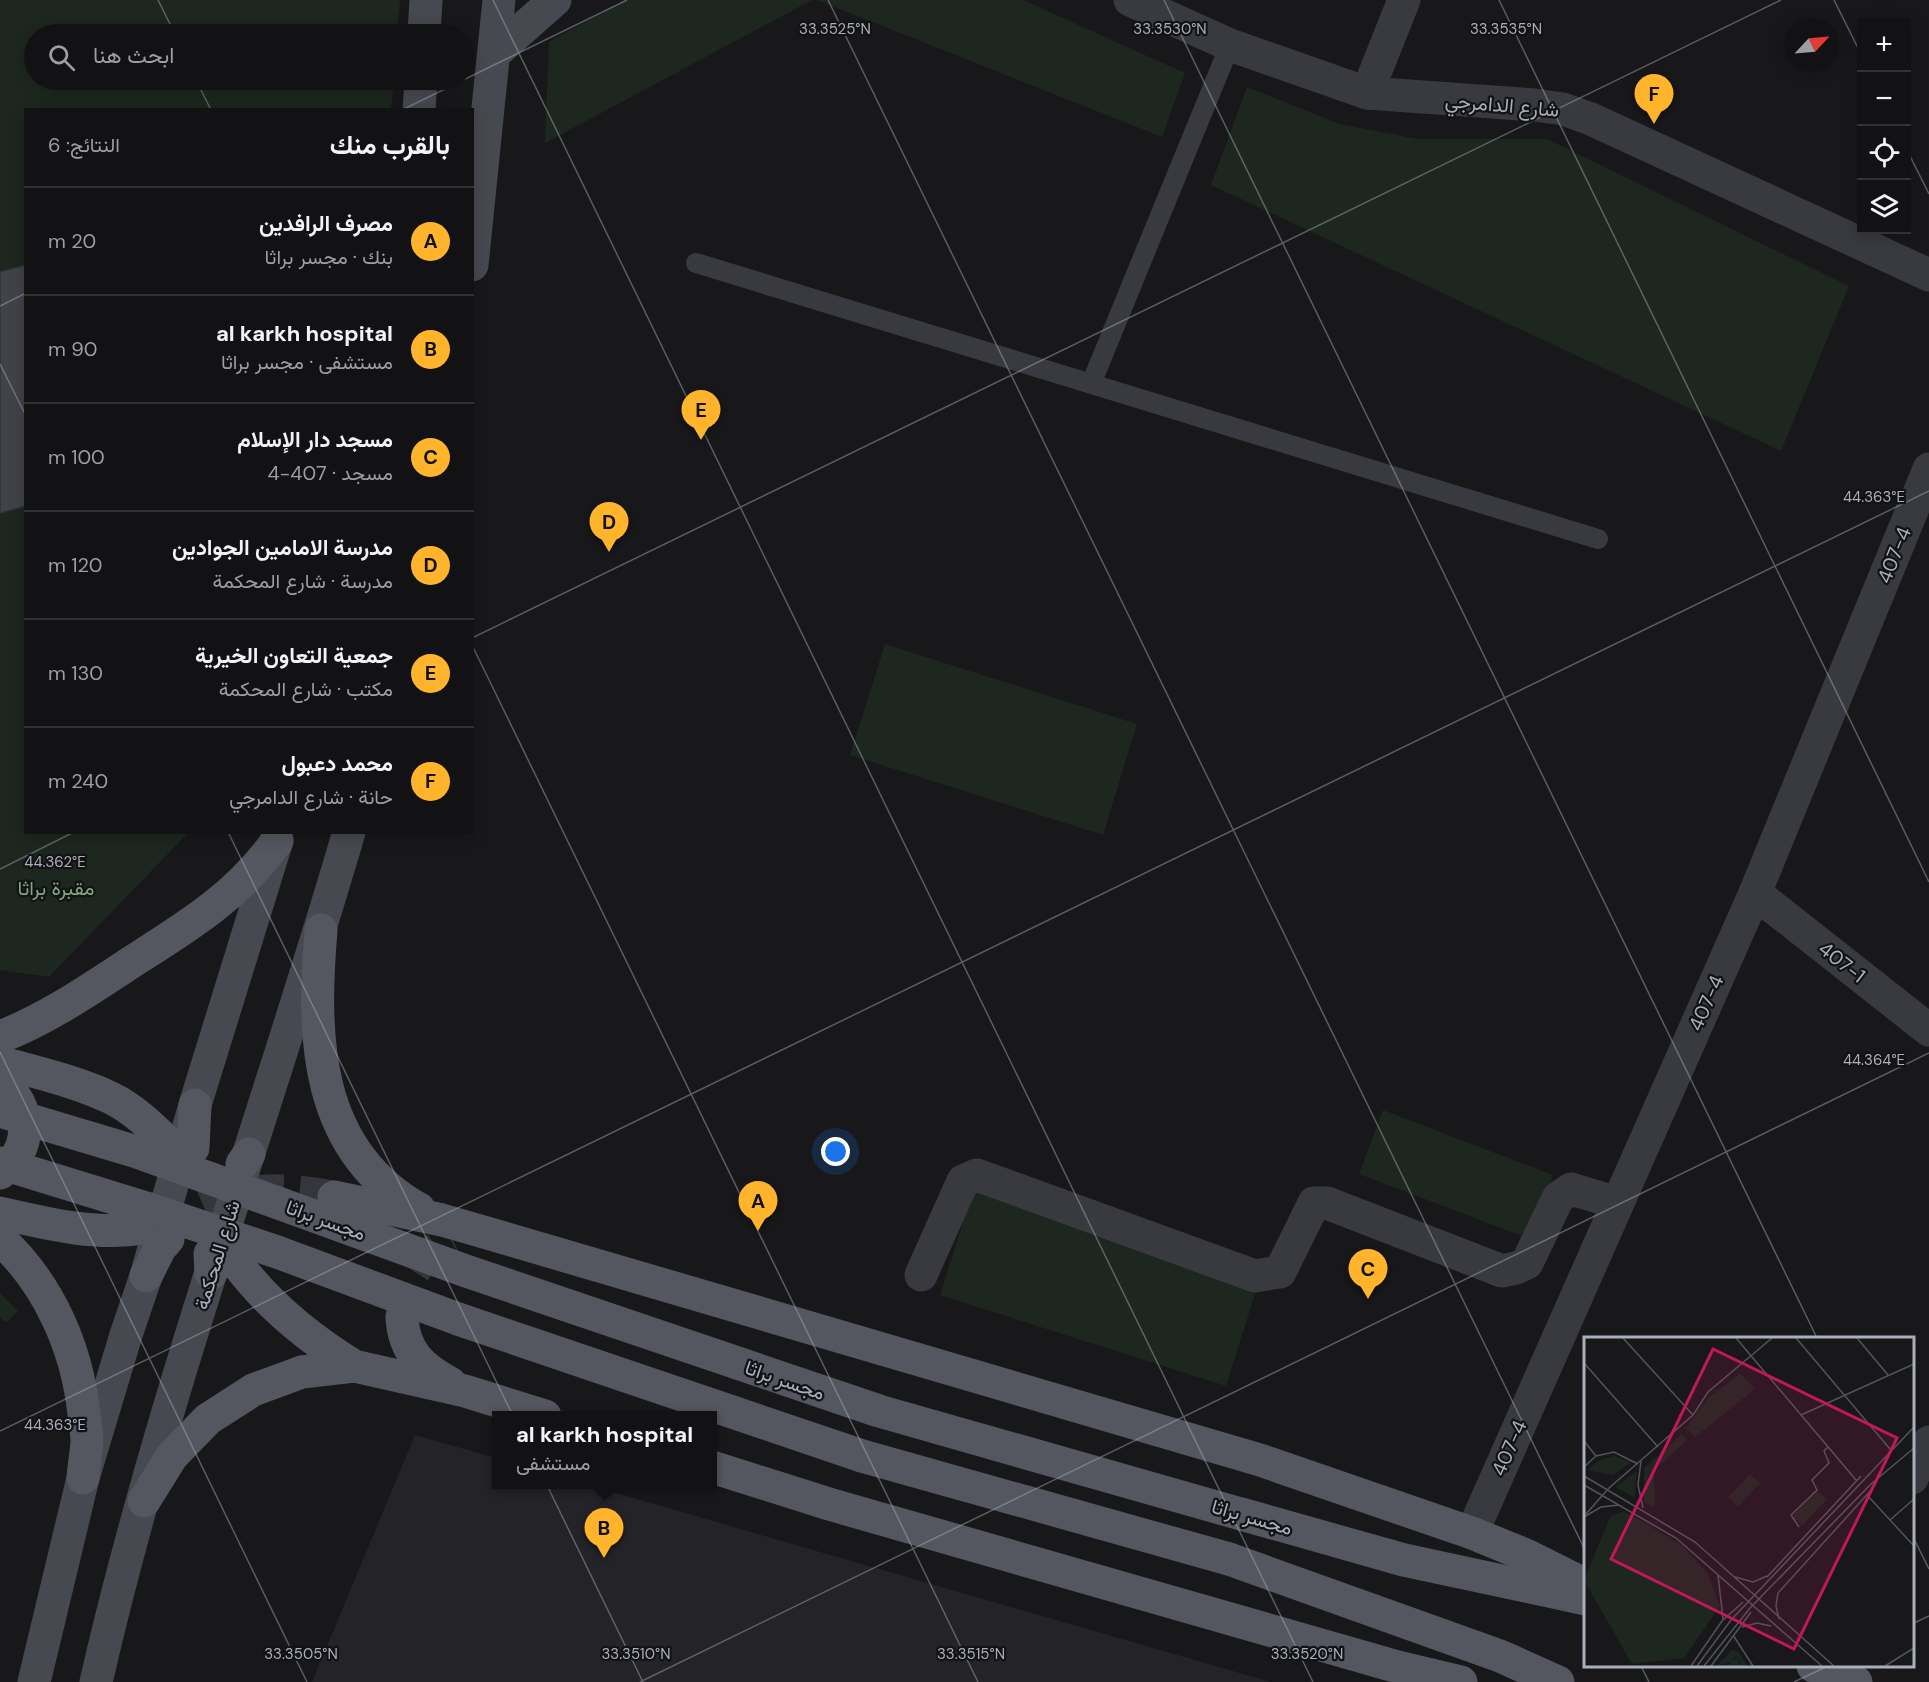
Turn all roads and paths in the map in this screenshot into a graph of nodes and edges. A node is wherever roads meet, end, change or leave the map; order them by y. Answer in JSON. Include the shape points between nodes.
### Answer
{"nodes":[{"id":1,"x":426,"y":0,"type":"edge"},
{"id":2,"x":499,"y":0,"type":"edge"},
{"id":3,"x":555,"y":0,"type":"edge"},
{"id":4,"x":1130,"y":0,"type":"edge"},
{"id":5,"x":1404,"y":0,"type":"edge"},
{"id":6,"x":425,"y":24,"type":"edge"},
{"id":7,"x":1230,"y":45,"type":"junction"},
{"id":8,"x":495,"y":53,"type":"junction"},
{"id":9,"x":420,"y":90,"type":"edge"},
{"id":10,"x":1367,"y":93,"type":"junction"},
{"id":11,"x":419,"y":108,"type":"edge"},
{"id":12,"x":474,"y":247,"type":"edge"},
{"id":13,"x":696,"y":263,"type":"dead end"},
{"id":14,"x":1929,"y":275,"type":"edge"},
{"id":15,"x":1091,"y":384,"type":"junction"},
{"id":16,"x":1929,"y":469,"type":"edge"},
{"id":17,"x":1598,"y":539,"type":"dead end"},
{"id":18,"x":349,"y":834,"type":"edge"},
{"id":19,"x":278,"y":837,"type":"edge"},
{"id":20,"x":1755,"y":893,"type":"junction"},
{"id":21,"x":321,"y":930,"type":"junction"},
{"id":22,"x":1929,"y":1030,"type":"edge"},
{"id":23,"x":0,"y":1036,"type":"edge"},
{"id":24,"x":0,"y":1062,"type":"edge"},
{"id":25,"x":0,"y":1081,"type":"edge"},
{"id":26,"x":195,"y":1105,"type":"junction"},
{"id":27,"x":0,"y":1111,"type":"edge"},
{"id":28,"x":0,"y":1163,"type":"edge"},
{"id":29,"x":0,"y":1173,"type":"edge"},
{"id":30,"x":334,"y":1197,"type":"tunnel mouth"},
{"id":31,"x":1618,"y":1203,"type":"junction"},
{"id":32,"x":0,"y":1213,"type":"edge"},
{"id":33,"x":137,"y":1229,"type":"tunnel mouth"},
{"id":34,"x":447,"y":1229,"type":"junction"},
{"id":35,"x":0,"y":1239,"type":"edge"},
{"id":36,"x":168,"y":1239,"type":"tunnel mouth"},
{"id":37,"x":219,"y":1263,"type":"junction"},
{"id":38,"x":921,"y":1275,"type":"dead end"},
{"id":39,"x":146,"y":1276,"type":"junction"},
{"id":40,"x":402,"y":1318,"type":"tunnel mouth"},
{"id":41,"x":354,"y":1366,"type":"junction"},
{"id":42,"x":465,"y":1391,"type":"junction"},
{"id":43,"x":529,"y":1411,"type":"edge"},
{"id":44,"x":1929,"y":1442,"type":"edge"},
{"id":45,"x":717,"y":1469,"type":"edge"},
{"id":46,"x":1914,"y":1474,"type":"edge"},
{"id":47,"x":83,"y":1478,"type":"junction"},
{"id":48,"x":144,"y":1501,"type":"junction"},
{"id":49,"x":1472,"y":1533,"type":"junction"},
{"id":50,"x":1584,"y":1584,"type":"edge"},
{"id":51,"x":1584,"y":1599,"type":"edge"},
{"id":52,"x":1822,"y":1667,"type":"edge"},
{"id":53,"x":1395,"y":1674,"type":"edge"},
{"id":54,"x":34,"y":1682,"type":"edge"},
{"id":55,"x":96,"y":1682,"type":"edge"},
{"id":56,"x":1461,"y":1682,"type":"edge"},
{"id":57,"x":1558,"y":1682,"type":"edge"},
{"id":58,"x":1856,"y":1682,"type":"edge"}],
"edges":[{"from":1,"to":6,"type":"main road"},
{"from":2,"to":8,"type":"main road"},
{"from":3,"to":8,"type":"main road"},
{"from":4,"to":7,"type":"street","name":"شارع الدامرجي"},
{"from":5,"to":10,"type":"street"},
{"from":7,"to":10,"type":"street","name":"شارع الدامرجي"},
{"from":7,"to":15,"type":"lane"},
{"from":8,"to":12,"type":"main road"},
{"from":9,"to":11,"type":"main road"},
{"from":10,"to":14,"type":"street","name":"شارع الدامرجي","via":[[1536,105],[1592,119]]},
{"from":13,"to":15,"type":"lane"},
{"from":15,"to":17,"type":"lane"},
{"from":16,"to":20,"type":"street","name":"407-4"},
{"from":18,"to":21,"type":"main road","name":"شارع المحكمة"},
{"from":19,"to":23,"type":"main road","via":[[247,879],[204,914],[57,1010]]},
{"from":19,"to":26,"type":"main road"},
{"from":20,"to":22,"type":"street","name":"407-1"},
{"from":20,"to":31,"type":"street","name":"407-4"},
{"from":21,"to":34,"type":"main road","via":[[317,1001],[322,1057],[330,1101],[344,1135],[369,1171],[401,1199]]},
{"from":21,"to":37,"type":"main road","name":"شارع المحكمة","via":[[245,1159]]},
{"from":24,"to":26,"type":"main road","via":[[113,1099],[178,1143]]},
{"from":25,"to":29,"type":"main road","via":[[16,1097],[25,1130],[16,1159]]},
{"from":26,"to":39,"type":"main road"},
{"from":27,"to":51,"type":"main road","name":"مجسر براثا","bridge":true,"via":[[137,1152],[466,1271],[879,1411],[1404,1560]]},
{"from":28,"to":57,"type":"main road","bridge":true,"via":[[277,1252],[458,1319],[862,1456],[1230,1560],[1500,1656]]},
{"from":30,"to":34,"type":"main road"},
{"from":31,"to":38,"type":"street","via":[[1570,1189],[1558,1198],[1527,1263],[1502,1271],[1327,1203],[1314,1203],[1280,1272],[1255,1276],[977,1175],[963,1181]]},
{"from":31,"to":49,"type":"street","name":"407-4"},
{"from":32,"to":33,"type":"main road","via":[[96,1230]]},
{"from":34,"to":49,"type":"main road","via":[[511,1240],[1260,1460]]},
{"from":35,"to":47,"type":"main road","via":[[33,1277],[59,1318],[71,1350],[87,1440]]},
{"from":36,"to":39,"type":"main road"},
{"from":37,"to":41,"type":"main road","via":[[244,1273],[299,1327]]},
{"from":37,"to":48,"type":"main road","name":"شارع المحكمة"},
{"from":39,"to":47,"type":"main road"},
{"from":40,"to":42,"type":"main road","via":[[409,1348],[423,1367]]},
{"from":41,"to":42,"type":"main road"},
{"from":41,"to":48,"type":"main road","via":[[303,1372],[253,1390],[227,1406],[208,1419],[172,1456]]},
{"from":42,"to":43,"type":"main road"},
{"from":44,"to":46,"type":"street"},
{"from":45,"to":53,"type":"main road"},
{"from":47,"to":54,"type":"main road"},
{"from":48,"to":55,"type":"main road","name":"شارع المحكمة"},
{"from":49,"to":50,"type":"main road"},
{"from":52,"to":58,"type":"main road"},
{"from":53,"to":56,"type":"main road"}]}
